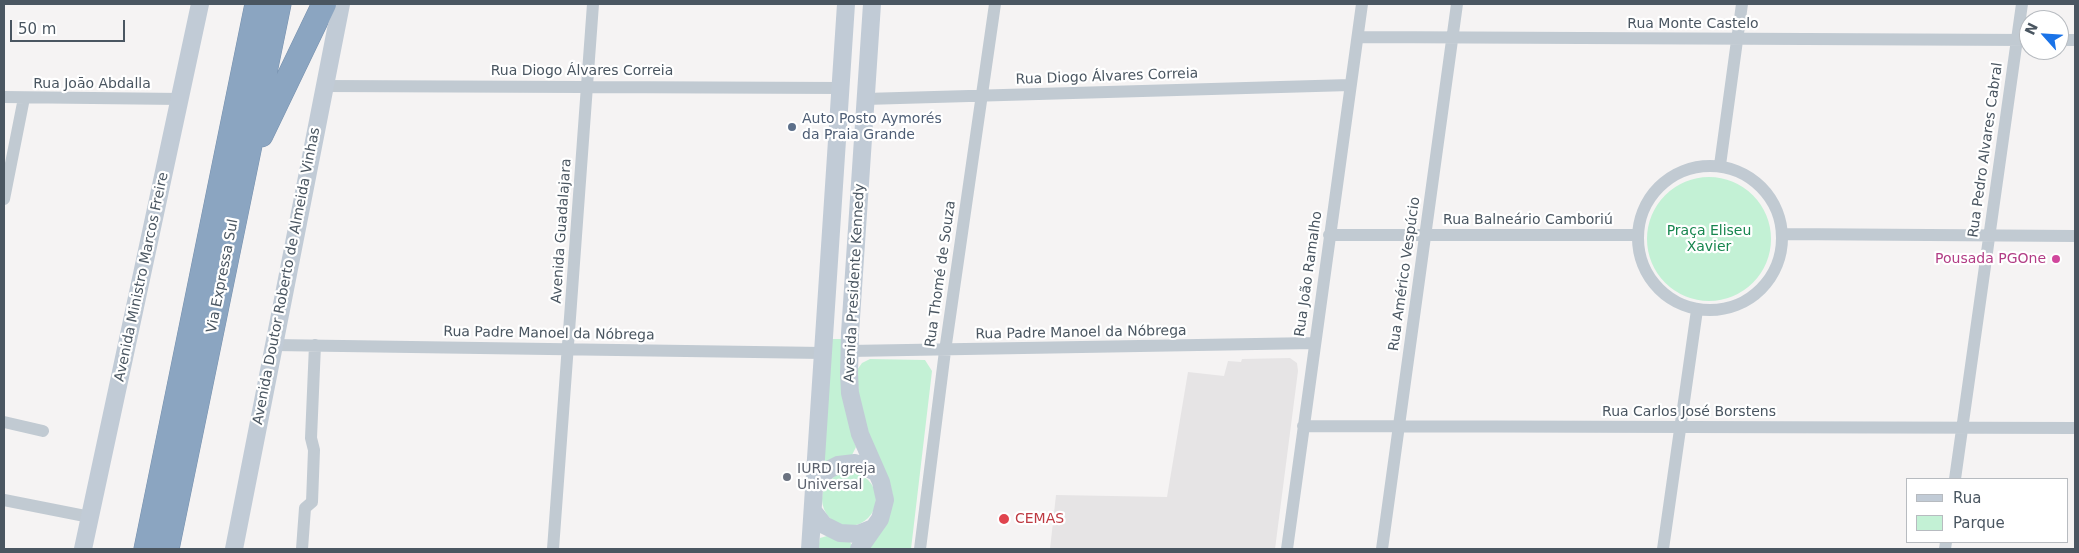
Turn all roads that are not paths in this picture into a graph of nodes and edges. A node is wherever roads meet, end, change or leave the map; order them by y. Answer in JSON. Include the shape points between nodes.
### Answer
{"nodes":[{"id":1,"x":200,"y":4,"type":"edge"},
{"id":2,"x":279,"y":4,"type":"edge"},
{"id":3,"x":324,"y":4,"type":"edge"},
{"id":4,"x":341,"y":4,"type":"edge"},
{"id":5,"x":593,"y":4,"type":"edge"},
{"id":6,"x":846,"y":4,"type":"edge"},
{"id":7,"x":872,"y":4,"type":"edge"},
{"id":8,"x":995,"y":4,"type":"edge"},
{"id":9,"x":1362,"y":4,"type":"edge"},
{"id":10,"x":1457,"y":4,"type":"edge"},
{"id":11,"x":1742,"y":4,"type":"edge"},
{"id":12,"x":255,"y":9,"type":"edge"},
{"id":13,"x":1358,"y":37,"type":"junction"},
{"id":14,"x":1452,"y":38,"type":"junction"},
{"id":15,"x":1738,"y":39,"type":"junction"},
{"id":16,"x":2019,"y":40,"type":"edge"},
{"id":17,"x":2019,"y":60,"type":"edge"},
{"id":18,"x":588,"y":85,"type":"junction"},
{"id":19,"x":1350,"y":85,"type":"junction"},
{"id":20,"x":324,"y":86,"type":"junction"},
{"id":21,"x":840,"y":88,"type":"junction"},
{"id":22,"x":982,"y":96,"type":"junction"},
{"id":23,"x":4,"y":97,"type":"edge"},
{"id":24,"x":24,"y":98,"type":"junction"},
{"id":25,"x":181,"y":99,"type":"junction"},
{"id":26,"x":865,"y":99,"type":"junction"},
{"id":27,"x":1720,"y":165,"type":"junction"},
{"id":28,"x":242,"y":178,"type":"junction"},
{"id":29,"x":4,"y":199,"type":"edge"},
{"id":30,"x":1782,"y":234,"type":"junction"},
{"id":31,"x":1329,"y":235,"type":"junction"},
{"id":32,"x":1425,"y":235,"type":"junction"},
{"id":33,"x":1637,"y":235,"type":"junction"},
{"id":34,"x":1988,"y":235,"type":"junction"},
{"id":35,"x":2075,"y":236,"type":"edge"},
{"id":36,"x":1697,"y":310,"type":"junction"},
{"id":37,"x":1314,"y":343,"type":"junction"},
{"id":38,"x":274,"y":345,"type":"junction"},
{"id":39,"x":315,"y":345,"type":"junction"},
{"id":40,"x":568,"y":349,"type":"junction"},
{"id":41,"x":849,"y":351,"type":"junction"},
{"id":42,"x":945,"y":351,"type":"junction"},
{"id":43,"x":823,"y":353,"type":"junction"},
{"id":44,"x":4,"y":422,"type":"edge"},
{"id":45,"x":1303,"y":426,"type":"junction"},
{"id":46,"x":1399,"y":426,"type":"junction"},
{"id":47,"x":1680,"y":427,"type":"junction"},
{"id":48,"x":1963,"y":428,"type":"junction"},
{"id":49,"x":2075,"y":428,"type":"edge"},
{"id":50,"x":43,"y":430,"type":"dead end"},
{"id":51,"x":876,"y":472,"type":"junction"},
{"id":52,"x":1955,"y":478,"type":"edge"},
{"id":53,"x":815,"y":483,"type":"junction"},
{"id":54,"x":4,"y":500,"type":"edge"},
{"id":55,"x":812,"y":511,"type":"junction"},
{"id":56,"x":90,"y":517,"type":"junction"},
{"id":57,"x":873,"y":528,"type":"junction"},
{"id":58,"x":83,"y":549,"type":"edge"},
{"id":59,"x":146,"y":549,"type":"edge"},
{"id":60,"x":167,"y":549,"type":"edge"},
{"id":61,"x":234,"y":549,"type":"edge"},
{"id":62,"x":302,"y":549,"type":"edge"},
{"id":63,"x":553,"y":549,"type":"edge"},
{"id":64,"x":810,"y":549,"type":"edge"},
{"id":65,"x":859,"y":549,"type":"edge"},
{"id":66,"x":920,"y":549,"type":"edge"},
{"id":67,"x":1287,"y":549,"type":"edge"},
{"id":68,"x":1382,"y":549,"type":"edge"},
{"id":69,"x":1663,"y":549,"type":"edge"}],
"edges":[{"from":1,"to":25,"type":"main road","name":"Avenida Ministro Marcos Freire"},
{"from":2,"to":28,"type":"highway","name":"Via Expressa Sul"},
{"from":3,"to":28,"type":"highway"},
{"from":4,"to":20,"type":"main road","name":"Avenida Doutor Roberto de Almeida Vinhas"},
{"from":5,"to":18,"type":"street","name":"Avenida Guadalajara"},
{"from":6,"to":21,"type":"main road","name":"Avenida Presidente Kennedy"},
{"from":7,"to":26,"type":"main road","name":"Avenida Presidente Kennedy"},
{"from":8,"to":22,"type":"street","name":"Rua Thomé de Souza"},
{"from":9,"to":13,"type":"street","name":"Rua João Ramalho"},
{"from":10,"to":14,"type":"street","name":"Rua Américo Vespúcio"},
{"from":11,"to":15,"type":"street"},
{"from":12,"to":59,"type":"highway","name":"Via Expressa Sul"},
{"from":13,"to":14,"type":"street","name":"Rua Monte Castelo"},
{"from":13,"to":19,"type":"street","name":"Rua João Ramalho"},
{"from":14,"to":15,"type":"street","name":"Rua Monte Castelo"},
{"from":14,"to":32,"type":"street","name":"Rua Américo Vespúcio"},
{"from":15,"to":16,"type":"street","name":"Rua Monte Castelo"},
{"from":15,"to":27,"type":"street"},
{"from":17,"to":34,"type":"street","name":"Rua Pedro Alvares Cabral"},
{"from":18,"to":20,"type":"street","name":"Rua Diogo Álvares Correia"},
{"from":18,"to":21,"type":"street","name":"Rua Diogo Álvares Correia"},
{"from":18,"to":40,"type":"street","name":"Avenida Guadalajara"},
{"from":19,"to":22,"type":"street","name":"Rua Diogo Álvares Correia"},
{"from":19,"to":31,"type":"street","name":"Rua João Ramalho"},
{"from":20,"to":38,"type":"main road","name":"Avenida Doutor Roberto de Almeida Vinhas"},
{"from":21,"to":43,"type":"main road","name":"Avenida Presidente Kennedy"},
{"from":22,"to":26,"type":"street","name":"Rua Diogo Álvares Correia"},
{"from":22,"to":42,"type":"street","name":"Rua Thomé de Souza"},
{"from":23,"to":24,"type":"street","name":"Rua Joāo Abdalla"},
{"from":24,"to":25,"type":"street","name":"Rua Joāo Abdalla"},
{"from":24,"to":29,"type":"street"},
{"from":25,"to":56,"type":"main road","name":"Avenida Ministro Marcos Freire"},
{"from":26,"to":41,"type":"main road","name":"Avenida Presidente Kennedy"},
{"from":27,"to":30,"type":"street","via":[[1756,181],[1770,196]]},
{"from":27,"to":33,"type":"street","via":[[1700,165],[1680,171],[1663,182],[1649,197],[1640,215]]},
{"from":28,"to":60,"type":"highway","name":"Via Expressa Sul"},
{"from":30,"to":34,"type":"street"},
{"from":30,"to":36,"type":"street","via":[[1772,275],[1758,292],[1733,306]]},
{"from":31,"to":32,"type":"street","name":"Rua Balneário Camboriú"},
{"from":31,"to":37,"type":"street","name":"Rua João Ramalho"},
{"from":32,"to":33,"type":"street","name":"Rua Balneário Camboriú"},
{"from":32,"to":46,"type":"street","name":"Rua Américo Vespúcio"},
{"from":33,"to":36,"type":"street","via":[[1639,256],[1647,275],[1660,292]]},
{"from":34,"to":35,"type":"street"},
{"from":34,"to":48,"type":"street","name":"Rua Pedro Alvares Cabral"},
{"from":36,"to":47,"type":"street"},
{"from":37,"to":42,"type":"street","name":"Rua Padre Manoel da Nóbrega"},
{"from":37,"to":45,"type":"street","name":"Rua João Ramalho"},
{"from":38,"to":39,"type":"street","name":"Rua Padre Manoel da Nóbrega"},
{"from":38,"to":61,"type":"main road","name":"Avenida Doutor Roberto de Almeida Vinhas"},
{"from":39,"to":40,"type":"street","name":"Rua Padre Manoel da Nóbrega"},
{"from":39,"to":62,"type":"street","via":[[312,502],[305,508]]},
{"from":40,"to":43,"type":"street","name":"Rua Padre Manoel da Nóbrega"},
{"from":40,"to":63,"type":"street","name":"Avenida Guadalajara"},
{"from":41,"to":42,"type":"street","name":"Rua Padre Manoel da Nóbrega"},
{"from":41,"to":51,"type":"main road","name":"Avenida Presidente Kennedy","via":[[853,408],[864,447]]},
{"from":42,"to":66,"type":"street","name":"Rua Thomé de Souza"},
{"from":43,"to":53,"type":"main road","name":"Avenida Presidente Kennedy"},
{"from":44,"to":50,"type":"street"},
{"from":45,"to":46,"type":"street","name":"Rua Carlos José Borstens"},
{"from":45,"to":67,"type":"street","name":"Rua João Ramalho"},
{"from":46,"to":47,"type":"street","name":"Rua Carlos José Borstens"},
{"from":46,"to":68,"type":"street","name":"Rua Américo Vespúcio"},
{"from":47,"to":48,"type":"street","name":"Rua Carlos José Borstens"},
{"from":47,"to":69,"type":"street"},
{"from":48,"to":49,"type":"street","name":"Rua Carlos José Borstens"},
{"from":48,"to":52,"type":"street","name":"Rua Pedro Alvares Cabral"},
{"from":51,"to":53,"type":"main road","via":[[855,463],[838,465]]},
{"from":51,"to":57,"type":"main road","name":"Avenida Presidente Kennedy","via":[[885,500],[880,519]]},
{"from":53,"to":55,"type":"main road","name":"Avenida Presidente Kennedy"},
{"from":54,"to":56,"type":"street"},
{"from":55,"to":57,"type":"main road","via":[[824,525],[840,533],[858,534]]},
{"from":55,"to":64,"type":"main road","name":"Avenida Presidente Kennedy"},
{"from":56,"to":58,"type":"main road","name":"Avenida Ministro Marcos Freire"},
{"from":57,"to":65,"type":"main road","name":"Avenida Presidente Kennedy"}]}
